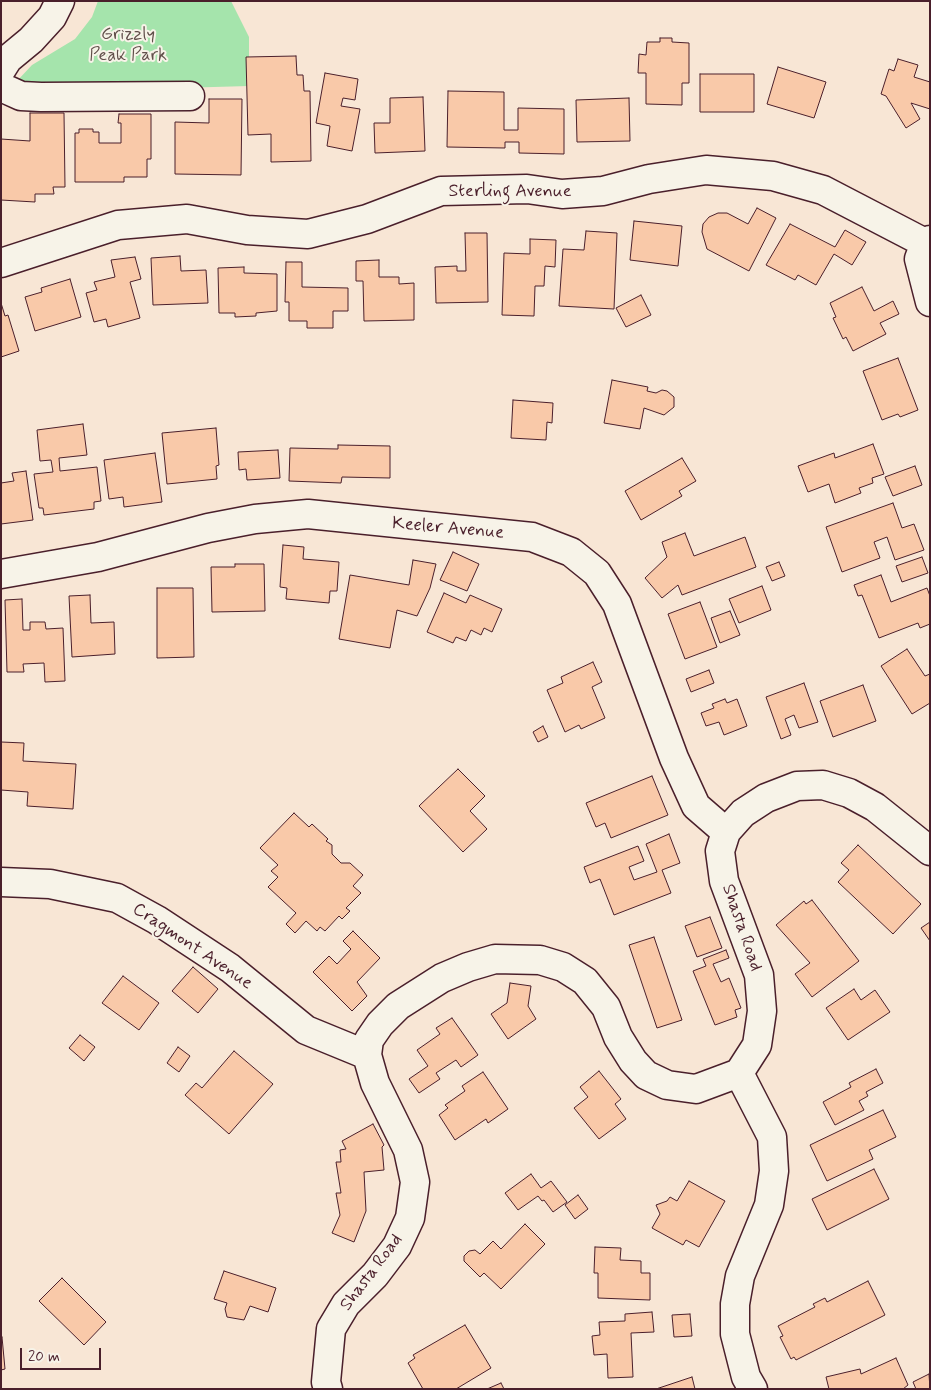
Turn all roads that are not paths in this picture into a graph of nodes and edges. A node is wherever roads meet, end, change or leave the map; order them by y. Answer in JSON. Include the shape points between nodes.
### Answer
{"nodes":[{"id":1,"x":60,"y":1,"type":"edge"},
{"id":2,"x":1,"y":70,"type":"edge"},
{"id":3,"x":1,"y":87,"type":"edge"},
{"id":4,"x":190,"y":96,"type":"dead end"},
{"id":5,"x":928,"y":241,"type":"edge"},
{"id":6,"x":1,"y":263,"type":"edge"},
{"id":7,"x":930,"y":302,"type":"edge"},
{"id":8,"x":1,"y":574,"type":"edge"},
{"id":9,"x":726,"y":832,"type":"junction"},
{"id":10,"x":930,"y":851,"type":"edge"},
{"id":11,"x":1,"y":882,"type":"edge"},
{"id":12,"x":367,"y":1055,"type":"junction"},
{"id":13,"x":739,"y":1073,"type":"junction"},
{"id":14,"x":328,"y":1389,"type":"edge"},
{"id":15,"x":753,"y":1389,"type":"edge"}],
"edges":[{"from":1,"to":2,"type":"street","via":[[52,17],[8,59]]},
{"from":3,"to":4,"type":"street","via":[[21,96],[41,97]]},
{"from":5,"to":6,"type":"street","name":"Sterling Avenue","via":[[822,190],[773,176],[706,170],[649,179],[603,191],[570,194],[509,189],[441,191],[367,219],[308,234],[247,230],[187,219],[118,226]]},
{"from":5,"to":7,"type":"street","via":[[919,259]]},
{"from":8,"to":9,"type":"street","name":"Keeler Avenue","via":[[98,557],[208,528],[308,514],[532,537],[571,552],[598,572],[617,604],[674,758],[696,806]]},
{"from":9,"to":10,"type":"street","name":"Shasta Road","via":[[743,813],[766,798],[797,786],[823,785],[850,793],[875,806]]},
{"from":9,"to":13,"type":"street","name":"Shasta Road","via":[[720,851],[724,881],[759,975],[762,1011],[757,1045]]},
{"from":11,"to":12,"type":"street","name":"Cragmont Avenue","via":[[50,884],[117,898],[230,968],[306,1030]]},
{"from":12,"to":13,"type":"street","via":[[370,1040],[380,1024],[398,1006],[442,978],[495,959],[540,960],[563,967],[585,981],[606,1007],[618,1037],[646,1075],[667,1085],[696,1088]]},
{"from":12,"to":14,"type":"street","name":"Shasta Road","via":[[375,1083],[408,1150],[415,1182],[410,1218],[397,1246],[375,1275],[346,1304],[331,1329]]},
{"from":13,"to":15,"type":"street","via":[[772,1137],[774,1171],[769,1205],[740,1276],[735,1304],[735,1334],[746,1377]]}]}
